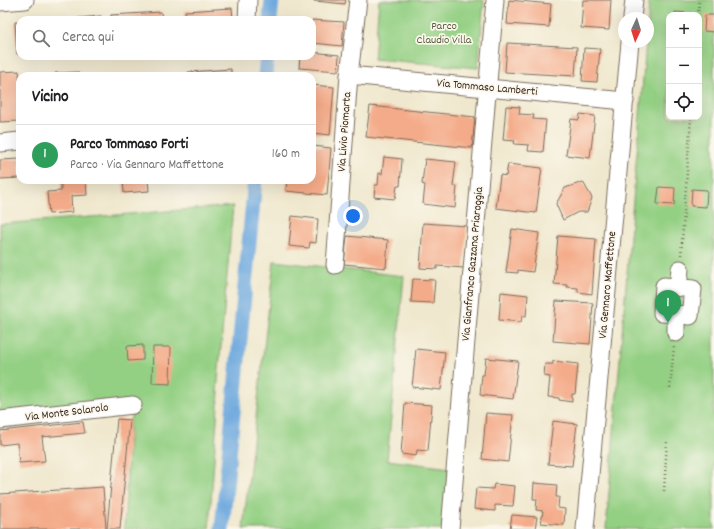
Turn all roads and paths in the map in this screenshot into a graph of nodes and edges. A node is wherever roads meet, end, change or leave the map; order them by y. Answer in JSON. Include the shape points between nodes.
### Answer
{"nodes":[{"id":1,"x":25,"y":0,"type":"edge"},
{"id":2,"x":248,"y":0,"type":"edge"},
{"id":3,"x":358,"y":0,"type":"edge"},
{"id":4,"x":495,"y":0,"type":"edge"},
{"id":5,"x":634,"y":0,"type":"edge"},
{"id":6,"x":699,"y":0,"type":"edge"},
{"id":7,"x":0,"y":2,"type":"edge"},
{"id":8,"x":633,"y":12,"type":"edge"},
{"id":9,"x":698,"y":12,"type":"edge"},
{"id":10,"x":247,"y":16,"type":"edge"},
{"id":11,"x":629,"y":48,"type":"edge"},
{"id":12,"x":349,"y":75,"type":"junction"},
{"id":13,"x":487,"y":88,"type":"junction"},
{"id":14,"x":624,"y":101,"type":"junction"},
{"id":15,"x":691,"y":120,"type":"edge"},
{"id":16,"x":16,"y":141,"type":"edge"},
{"id":17,"x":0,"y":143,"type":"edge"},
{"id":18,"x":335,"y":265,"type":"dead end"},
{"id":19,"x":680,"y":269,"type":"joint"},
{"id":20,"x":676,"y":333,"type":"joint"},
{"id":21,"x":670,"y":388,"type":"dead end"},
{"id":22,"x":133,"y":405,"type":"dead end"},
{"id":23,"x":0,"y":420,"type":"edge"},
{"id":24,"x":667,"y":441,"type":"dead end"},
{"id":25,"x":664,"y":491,"type":"dead end"},
{"id":26,"x":450,"y":529,"type":"edge"},
{"id":27,"x":585,"y":529,"type":"edge"}],
"edges":[{"from":1,"to":7,"type":"street"},
{"from":2,"to":10,"type":"street"},
{"from":3,"to":12,"type":"street","name":"Via Livio Piomarta"},
{"from":4,"to":13,"type":"street","name":"Via Gianfranco Gazzana Priaroggia"},
{"from":5,"to":8,"type":"street"},
{"from":6,"to":9,"type":"path"},
{"from":11,"to":14,"type":"street","name":"Via Gennaro Maffettone"},
{"from":12,"to":13,"type":"street","name":"Via Tommaso Lamberti"},
{"from":12,"to":18,"type":"street","name":"Via Livio Piomarta"},
{"from":13,"to":14,"type":"street","name":"Via Tommaso Lamberti"},
{"from":13,"to":26,"type":"street","name":"Via Gianfranco Gazzana Priaroggia"},
{"from":14,"to":27,"type":"street","name":"Via Gennaro Maffettone"},
{"from":15,"to":19,"type":"path"},
{"from":16,"to":17,"type":"street"},
{"from":19,"to":20,"type":"street","via":[[678,287],[693,289],[690,316],[676,314]]},
{"from":20,"to":21,"type":"path"},
{"from":22,"to":23,"type":"street","name":"Via Monte Solarolo"},
{"from":24,"to":25,"type":"path"}]}
